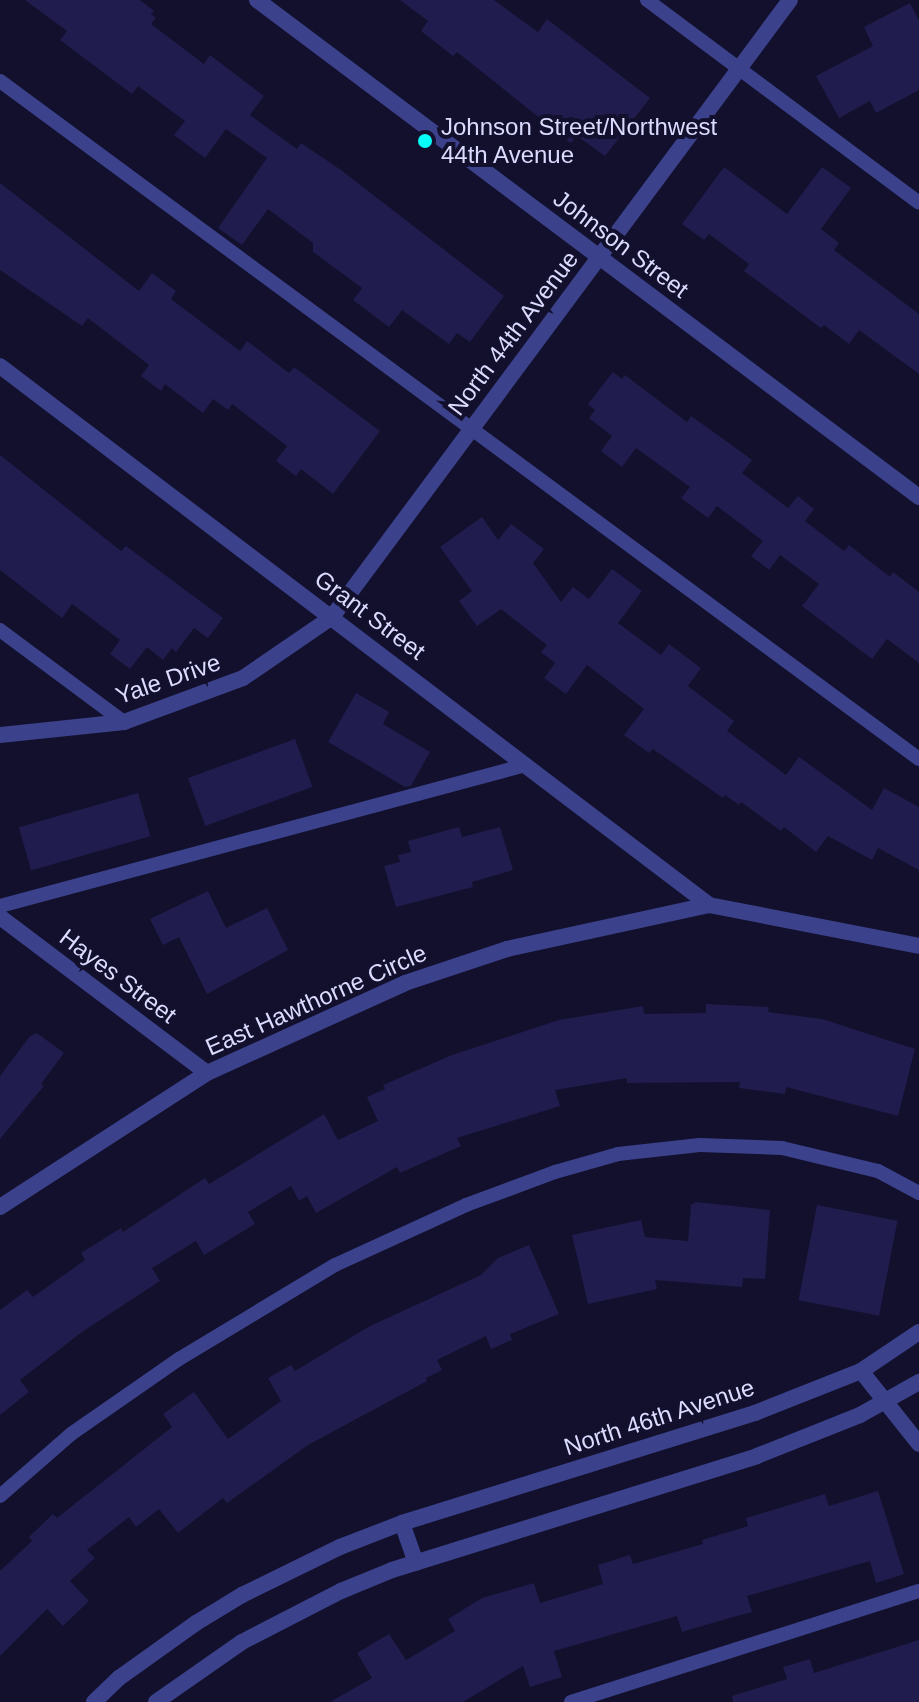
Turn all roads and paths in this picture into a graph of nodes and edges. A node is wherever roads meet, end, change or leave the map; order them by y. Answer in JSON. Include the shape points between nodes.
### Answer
{"nodes":[{"id":1,"x":257,"y":0,"type":"edge"},
{"id":2,"x":647,"y":0,"type":"edge"},
{"id":3,"x":790,"y":0,"type":"edge"},
{"id":4,"x":739,"y":68,"type":"junction"},
{"id":5,"x":0,"y":81,"type":"edge"},
{"id":6,"x":919,"y":203,"type":"edge"},
{"id":7,"x":599,"y":257,"type":"junction"},
{"id":8,"x":0,"y":366,"type":"edge"},
{"id":9,"x":470,"y":431,"type":"junction"},
{"id":10,"x":919,"y":497,"type":"edge"},
{"id":11,"x":332,"y":617,"type":"junction"},
{"id":12,"x":0,"y":630,"type":"edge"},
{"id":13,"x":124,"y":722,"type":"junction"},
{"id":14,"x":0,"y":735,"type":"edge"},
{"id":15,"x":919,"y":759,"type":"edge"},
{"id":16,"x":526,"y":765,"type":"junction"},
{"id":17,"x":709,"y":905,"type":"junction"},
{"id":18,"x":0,"y":906,"type":"edge"},
{"id":19,"x":0,"y":917,"type":"edge"},
{"id":20,"x":919,"y":946,"type":"edge"},
{"id":21,"x":207,"y":1073,"type":"junction"},
{"id":22,"x":919,"y":1193,"type":"edge"},
{"id":23,"x":3,"y":1200,"type":"edge"},
{"id":24,"x":919,"y":1332,"type":"edge"},
{"id":25,"x":861,"y":1371,"type":"junction"},
{"id":26,"x":919,"y":1382,"type":"edge"},
{"id":27,"x":887,"y":1402,"type":"junction"},
{"id":28,"x":919,"y":1444,"type":"edge"},
{"id":29,"x":0,"y":1496,"type":"edge"},
{"id":30,"x":402,"y":1523,"type":"junction"},
{"id":31,"x":416,"y":1563,"type":"junction"},
{"id":32,"x":919,"y":1591,"type":"edge"},
{"id":33,"x":94,"y":1702,"type":"edge"},
{"id":34,"x":156,"y":1702,"type":"edge"},
{"id":35,"x":571,"y":1702,"type":"edge"}],
"edges":[{"from":1,"to":7,"type":"street","name":"Johnson Street"},
{"from":2,"to":4,"type":"lane"},
{"from":3,"to":4,"type":"street","name":"North 44th Avenue"},
{"from":4,"to":6,"type":"lane"},
{"from":4,"to":7,"type":"street","name":"North 44th Avenue"},
{"from":5,"to":9,"type":"lane"},
{"from":7,"to":9,"type":"street","name":"North 44th Avenue"},
{"from":7,"to":10,"type":"street","name":"Johnson Street"},
{"from":8,"to":11,"type":"street","name":"Grant Street"},
{"from":9,"to":11,"type":"street","name":"North 44th Avenue"},
{"from":9,"to":15,"type":"lane"},
{"from":11,"to":13,"type":"street","name":"Yale Drive","via":[[243,678]]},
{"from":11,"to":16,"type":"street","name":"Grant Street"},
{"from":12,"to":13,"type":"lane"},
{"from":13,"to":14,"type":"street","name":"Yale Drive"},
{"from":16,"to":17,"type":"street","name":"Grant Street"},
{"from":16,"to":18,"type":"lane"},
{"from":17,"to":20,"type":"street","name":"East Hawthorne Circle"},
{"from":17,"to":21,"type":"street","name":"East Hawthorne Circle","via":[[507,949],[419,978]]},
{"from":19,"to":21,"type":"street","name":"Hayes Street"},
{"from":21,"to":23,"type":"street","name":"East Hawthorne Circle"},
{"from":22,"to":29,"type":"lane","via":[[878,1171],[782,1148],[700,1145],[618,1154],[555,1172],[466,1205],[335,1265],[179,1359],[71,1434]]},
{"from":24,"to":25,"type":"street","name":"North 46th Avenue"},
{"from":25,"to":27,"type":"street"},
{"from":25,"to":30,"type":"street","name":"North 46th Avenue","via":[[755,1413]]},
{"from":26,"to":27,"type":"street"},
{"from":27,"to":28,"type":"street"},
{"from":27,"to":31,"type":"street","via":[[757,1456]]},
{"from":30,"to":31,"type":"street"},
{"from":30,"to":33,"type":"street","name":"North 46th Avenue","via":[[242,1595],[150,1654]]},
{"from":31,"to":34,"type":"street","via":[[292,1614]]},
{"from":32,"to":35,"type":"lane"}]}
